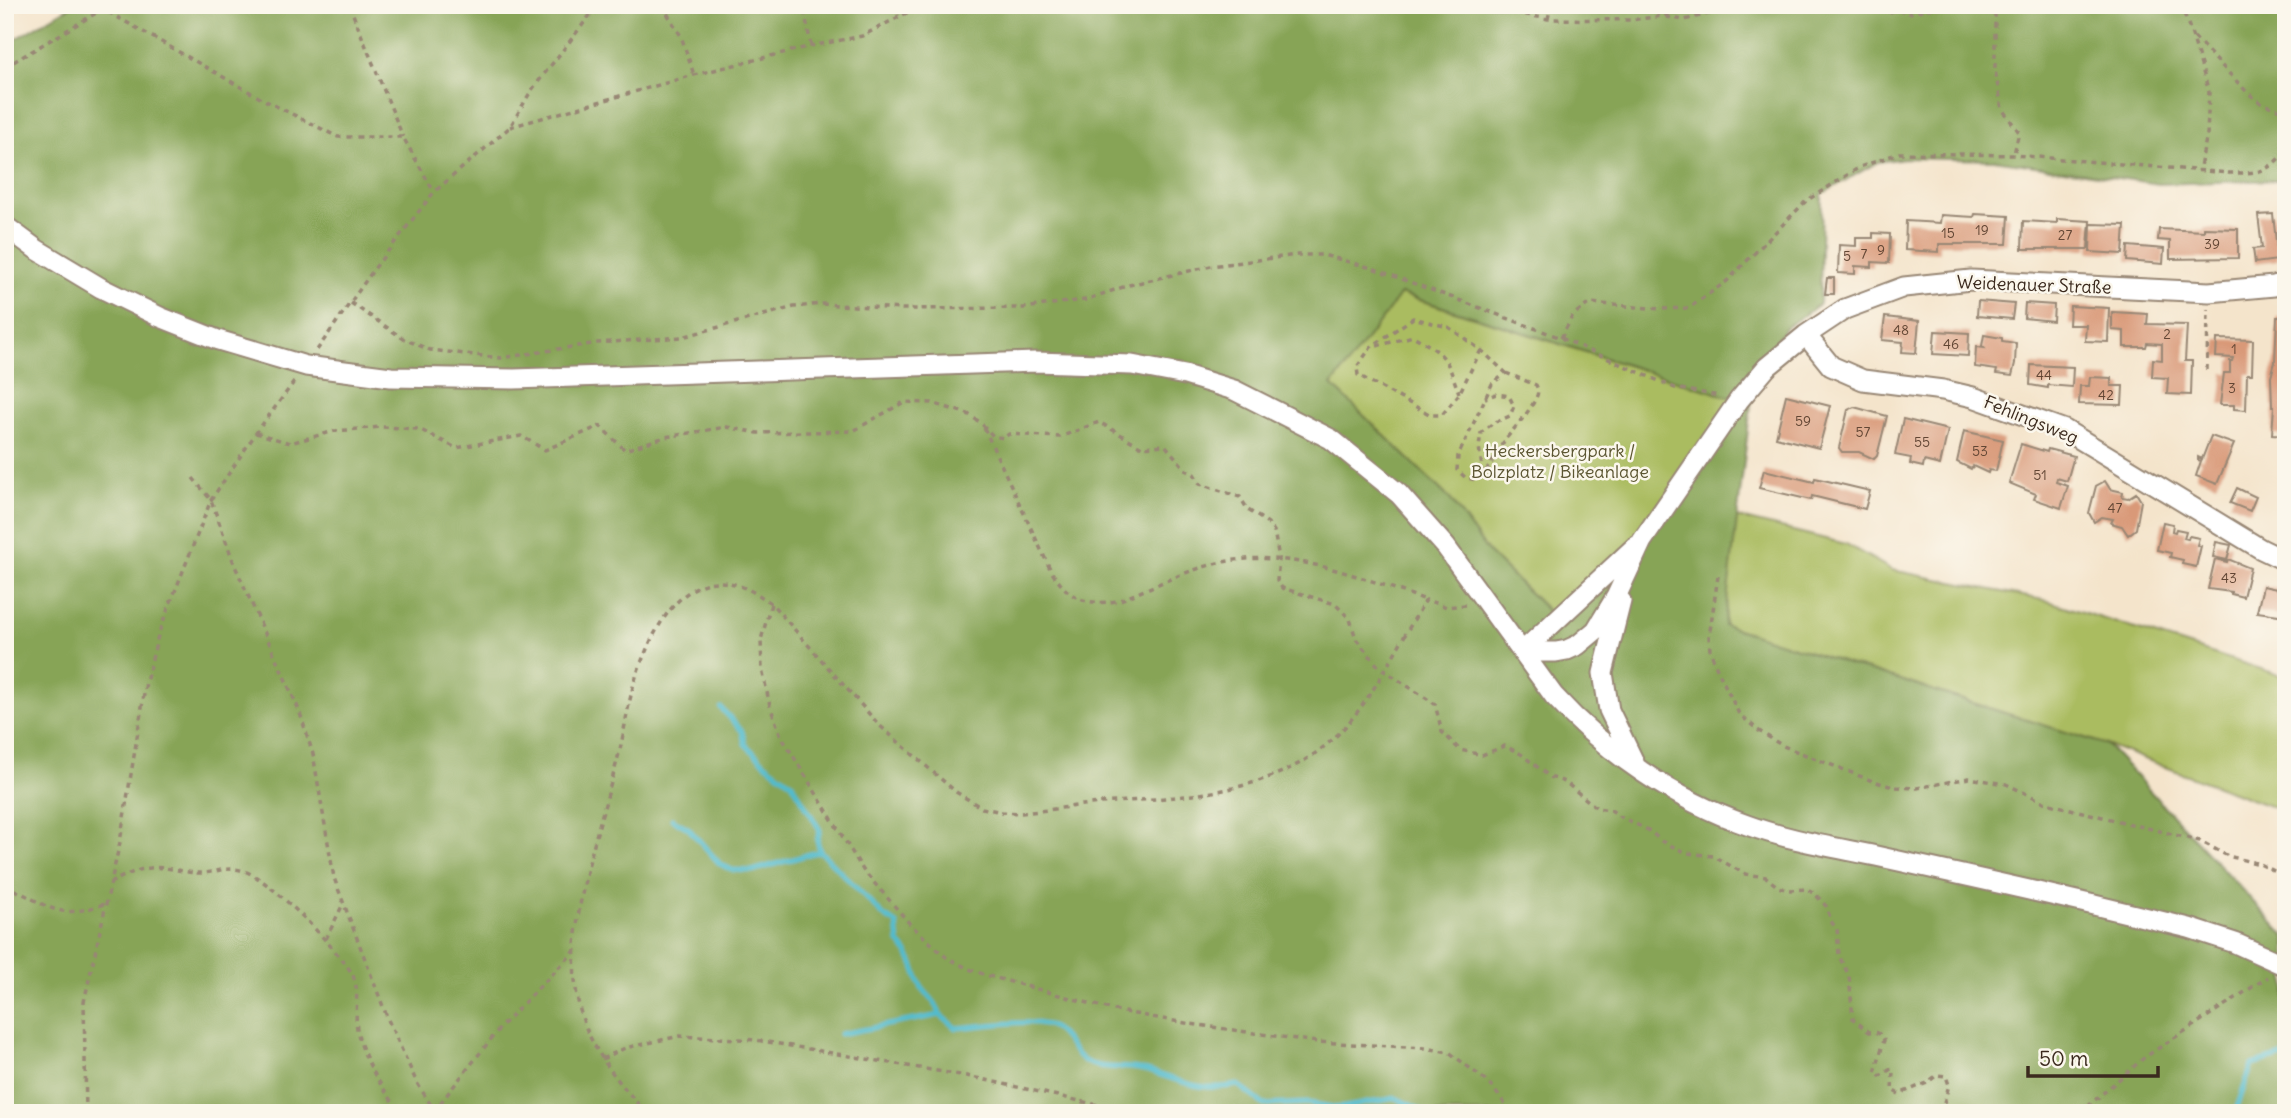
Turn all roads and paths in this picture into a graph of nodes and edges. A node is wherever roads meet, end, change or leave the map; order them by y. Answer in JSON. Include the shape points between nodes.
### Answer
{"nodes":[{"id":1,"x":354,"y":5,"type":"edge"},
{"id":2,"x":598,"y":5,"type":"edge"},
{"id":3,"x":662,"y":5,"type":"edge"},
{"id":4,"x":796,"y":5,"type":"edge"},
{"id":5,"x":895,"y":5,"type":"edge"},
{"id":6,"x":922,"y":5,"type":"edge"},
{"id":7,"x":1476,"y":5,"type":"edge"},
{"id":8,"x":1551,"y":5,"type":"edge"},
{"id":9,"x":1702,"y":5,"type":"edge"},
{"id":10,"x":1744,"y":5,"type":"edge"},
{"id":11,"x":1859,"y":5,"type":"edge"},
{"id":12,"x":2181,"y":5,"type":"edge"},
{"id":13,"x":898,"y":16,"type":"junction"},
{"id":14,"x":1664,"y":16,"type":"junction"},
{"id":15,"x":1548,"y":19,"type":"junction"},
{"id":16,"x":2192,"y":35,"type":"junction"},
{"id":17,"x":811,"y":46,"type":"junction"},
{"id":18,"x":5,"y":67,"type":"edge"},
{"id":19,"x":694,"y":75,"type":"junction"},
{"id":20,"x":2286,"y":112,"type":"edge"},
{"id":21,"x":510,"y":127,"type":"junction"},
{"id":22,"x":403,"y":137,"type":"junction"},
{"id":23,"x":2286,"y":150,"type":"edge"},
{"id":24,"x":2014,"y":155,"type":"junction"},
{"id":25,"x":2199,"y":172,"type":"junction"},
{"id":26,"x":434,"y":192,"type":"junction"},
{"id":27,"x":5,"y":226,"type":"edge"},
{"id":28,"x":2286,"y":282,"type":"edge"},
{"id":29,"x":2209,"y":292,"type":"junction"},
{"id":30,"x":351,"y":303,"type":"junction"},
{"id":31,"x":1806,"y":335,"type":"junction"},
{"id":32,"x":1561,"y":338,"type":"junction"},
{"id":33,"x":1371,"y":347,"type":"junction"},
{"id":34,"x":1481,"y":351,"type":"junction"},
{"id":35,"x":306,"y":366,"type":"junction"},
{"id":36,"x":2207,"y":370,"type":"dead end"},
{"id":37,"x":1506,"y":373,"type":"junction"},
{"id":38,"x":1459,"y":394,"type":"junction"},
{"id":39,"x":1485,"y":398,"type":"junction"},
{"id":40,"x":1739,"y":400,"type":"junction"},
{"id":41,"x":981,"y":424,"type":"junction"},
{"id":42,"x":256,"y":433,"type":"junction"},
{"id":43,"x":1483,"y":476,"type":"junction"},
{"id":44,"x":193,"y":478,"type":"dead end"},
{"id":45,"x":211,"y":500,"type":"junction"},
{"id":46,"x":1642,"y":541,"type":"junction"},
{"id":47,"x":1279,"y":558,"type":"junction"},
{"id":48,"x":2286,"y":561,"type":"edge"},
{"id":49,"x":1632,"y":563,"type":"junction"},
{"id":50,"x":1718,"y":576,"type":"dead end"},
{"id":51,"x":1426,"y":600,"type":"junction"},
{"id":52,"x":1484,"y":602,"type":"junction"},
{"id":53,"x":771,"y":603,"type":"junction"},
{"id":54,"x":1522,"y":652,"type":"junction"},
{"id":55,"x":1386,"y":670,"type":"junction"},
{"id":56,"x":1636,"y":766,"type":"junction"},
{"id":57,"x":2286,"y":877,"type":"edge"},
{"id":58,"x":110,"y":883,"type":"junction"},
{"id":59,"x":5,"y":886,"type":"edge"},
{"id":60,"x":105,"y":904,"type":"junction"},
{"id":61,"x":343,"y":904,"type":"junction"},
{"id":62,"x":327,"y":939,"type":"junction"},
{"id":63,"x":575,"y":951,"type":"junction"},
{"id":64,"x":2286,"y":966,"type":"edge"},
{"id":65,"x":602,"y":1059,"type":"junction"},
{"id":66,"x":2286,"y":1109,"type":"edge"},
{"id":67,"x":435,"y":1112,"type":"edge"},
{"id":68,"x":86,"y":1113,"type":"edge"},
{"id":69,"x":402,"y":1113,"type":"edge"},
{"id":70,"x":646,"y":1113,"type":"edge"},
{"id":71,"x":1134,"y":1113,"type":"edge"},
{"id":72,"x":1513,"y":1113,"type":"edge"},
{"id":73,"x":1941,"y":1113,"type":"edge"},
{"id":74,"x":2081,"y":1113,"type":"edge"},
{"id":75,"x":2282,"y":1113,"type":"edge"}],
"edges":[{"from":1,"to":22,"type":"path","via":[[352,12]]},
{"from":2,"to":21,"type":"path","via":[[531,91]]},
{"from":3,"to":19,"type":"path","via":[[681,36]]},
{"from":4,"to":17,"type":"path","via":[[805,14]]},
{"from":5,"to":13,"type":"path"},
{"from":6,"to":13,"type":"path"},
{"from":7,"to":15,"type":"path"},
{"from":8,"to":15,"type":"path"},
{"from":9,"to":14,"type":"path"},
{"from":10,"to":14,"type":"path","via":[[1684,20]]},
{"from":11,"to":24,"type":"path","via":[[1910,13],[1991,9],[1995,13],[2002,109],[2020,132]]},
{"from":12,"to":16,"type":"path"},
{"from":13,"to":17,"type":"path","via":[[862,36]]},
{"from":14,"to":15,"type":"path"},
{"from":16,"to":20,"type":"path","via":[[2248,93]]},
{"from":16,"to":25,"type":"path","via":[[2209,92]]},
{"from":17,"to":19,"type":"path"},
{"from":18,"to":22,"type":"path","via":[[103,9],[338,137]]},
{"from":19,"to":21,"type":"path"},
{"from":21,"to":26,"type":"path"},
{"from":22,"to":26,"type":"path"},
{"from":23,"to":25,"type":"path","via":[[2260,173]]},
{"from":24,"to":25,"type":"path"},
{"from":24,"to":32,"type":"path","via":[[1899,153],[1860,167],[1806,201],[1727,281],[1689,308],[1590,303],[1573,314]]},
{"from":26,"to":30,"type":"path"},
{"from":27,"to":35,"type":"street","via":[[101,288],[160,317]]},
{"from":28,"to":29,"type":"street","name":"Weidenauer Straße"},
{"from":29,"to":31,"type":"street","name":"Weidenauer Straße","via":[[1971,280],[1904,287],[1845,309]]},
{"from":29,"to":36,"type":"path"},
{"from":30,"to":32,"type":"path","via":[[429,350],[500,358],[597,343],[682,337],[822,304],[1024,308],[1085,300],[1211,266],[1323,255],[1372,268]]},
{"from":30,"to":35,"type":"path"},
{"from":31,"to":40,"type":"street","name":"Weidenauer Straße","via":[[1767,367]]},
{"from":31,"to":48,"type":"street","name":"Fehlingsweg","via":[[1831,366],[1863,380],[1973,397],[2066,430]]},
{"from":32,"to":40,"type":"path","via":[[1675,388]]},
{"from":33,"to":34,"type":"path","via":[[1413,318],[1448,327]]},
{"from":33,"to":38,"type":"path","via":[[1413,336],[1446,356]]},
{"from":33,"to":38,"type":"path","via":[[1357,367],[1358,376],[1431,415],[1442,415]]},
{"from":34,"to":37,"type":"path"},
{"from":34,"to":38,"type":"path"},
{"from":35,"to":42,"type":"path"},
{"from":35,"to":52,"type":"street","via":[[391,377],[514,379],[1035,362],[1132,365],[1185,375],[1234,390],[1331,439],[1375,472],[1420,515]]},
{"from":37,"to":39,"type":"path","via":[[1492,384]]},
{"from":37,"to":43,"type":"path","via":[[1538,390]]},
{"from":39,"to":43,"type":"path","via":[[1458,456],[1457,470],[1466,478]]},
{"from":39,"to":43,"type":"path","via":[[1509,396],[1514,406],[1510,416],[1481,433]]},
{"from":40,"to":46,"type":"street","name":"Weidenauer Straße"},
{"from":41,"to":42,"type":"path","via":[[968,414],[932,403],[904,402],[853,430],[758,433],[727,426],[625,450],[600,426],[545,450],[521,436],[456,448],[419,429],[335,431],[290,443]]},
{"from":41,"to":47,"type":"path","via":[[993,436],[1003,438],[1009,434],[1060,436],[1099,422],[1142,447],[1165,445],[1200,484],[1240,497],[1248,510],[1268,523],[1278,540]]},
{"from":41,"to":47,"type":"path","via":[[1051,571],[1062,587],[1087,602],[1118,601],[1218,563]]},
{"from":42,"to":45,"type":"path"},
{"from":44,"to":45,"type":"path"},
{"from":45,"to":58,"type":"path","via":[[156,645]]},
{"from":45,"to":61,"type":"path","via":[[299,710],[313,754],[334,878]]},
{"from":46,"to":49,"type":"street","name":"Weidenauer Straße"},
{"from":46,"to":54,"type":"street","name":"Weidenauer Straße"},
{"from":47,"to":51,"type":"path","via":[[1355,575]]},
{"from":47,"to":55,"type":"path","via":[[1282,588],[1335,604],[1350,619],[1362,647]]},
{"from":49,"to":54,"type":"street","name":"Weidenauer Straße","via":[[1588,638],[1567,650]]},
{"from":49,"to":56,"type":"street","via":[[1603,673],[1609,710]]},
{"from":50,"to":57,"type":"path","via":[[1709,637],[1718,671],[1739,714],[1783,746],[1893,787],[1917,788],[1969,779],[2006,784],[2046,803],[2200,841]]},
{"from":51,"to":52,"type":"path","via":[[1447,607]]},
{"from":51,"to":55,"type":"path"},
{"from":52,"to":54,"type":"street"},
{"from":53,"to":55,"type":"path","via":[[879,725],[956,792],[982,808],[1002,813],[1178,797],[1274,776],[1341,732]]},
{"from":53,"to":63,"type":"path","via":[[751,590],[716,581],[697,587],[666,615],[640,664],[629,699],[596,833]]},
{"from":53,"to":72,"type":"path","via":[[761,640],[762,669],[781,736],[863,870],[946,957],[989,976],[1118,1011],[1317,1042],[1449,1052],[1489,1083]]},
{"from":54,"to":56,"type":"street","via":[[1572,715]]},
{"from":55,"to":73,"type":"path","via":[[1435,704],[1442,732],[1460,751],[1482,755],[1505,747],[1565,782],[1597,808],[1611,810],[1669,845],[1713,856],[1745,874],[1766,877],[1778,887],[1808,889],[1815,894],[1837,928],[1839,956],[1849,976],[1853,1019],[1884,1040],[1875,1073],[1880,1076],[1894,1070],[1892,1090],[1899,1094],[1937,1075],[1946,1076],[1949,1085]]},
{"from":56,"to":64,"type":"street","bridge":true,"via":[[1693,801],[1747,825],[2189,928]]},
{"from":58,"to":60,"type":"path"},
{"from":58,"to":62,"type":"path","via":[[149,868],[199,873],[225,867],[242,870],[257,876]]},
{"from":59,"to":60,"type":"path","via":[[59,911],[75,913]]},
{"from":60,"to":68,"type":"path","via":[[84,1002]]},
{"from":61,"to":62,"type":"path"},
{"from":61,"to":67,"type":"path","via":[[389,1022]]},
{"from":62,"to":69,"type":"path","via":[[352,973],[357,1029],[364,1051]]},
{"from":63,"to":65,"type":"path","via":[[577,999]]},
{"from":63,"to":67,"type":"path","via":[[503,1024]]},
{"from":64,"to":74,"type":"path","via":[[2145,1057]]},
{"from":65,"to":70,"type":"path"},
{"from":65,"to":71,"type":"path","via":[[625,1048],[680,1036],[757,1040],[972,1077]]},
{"from":66,"to":75,"type":"path"}]}
